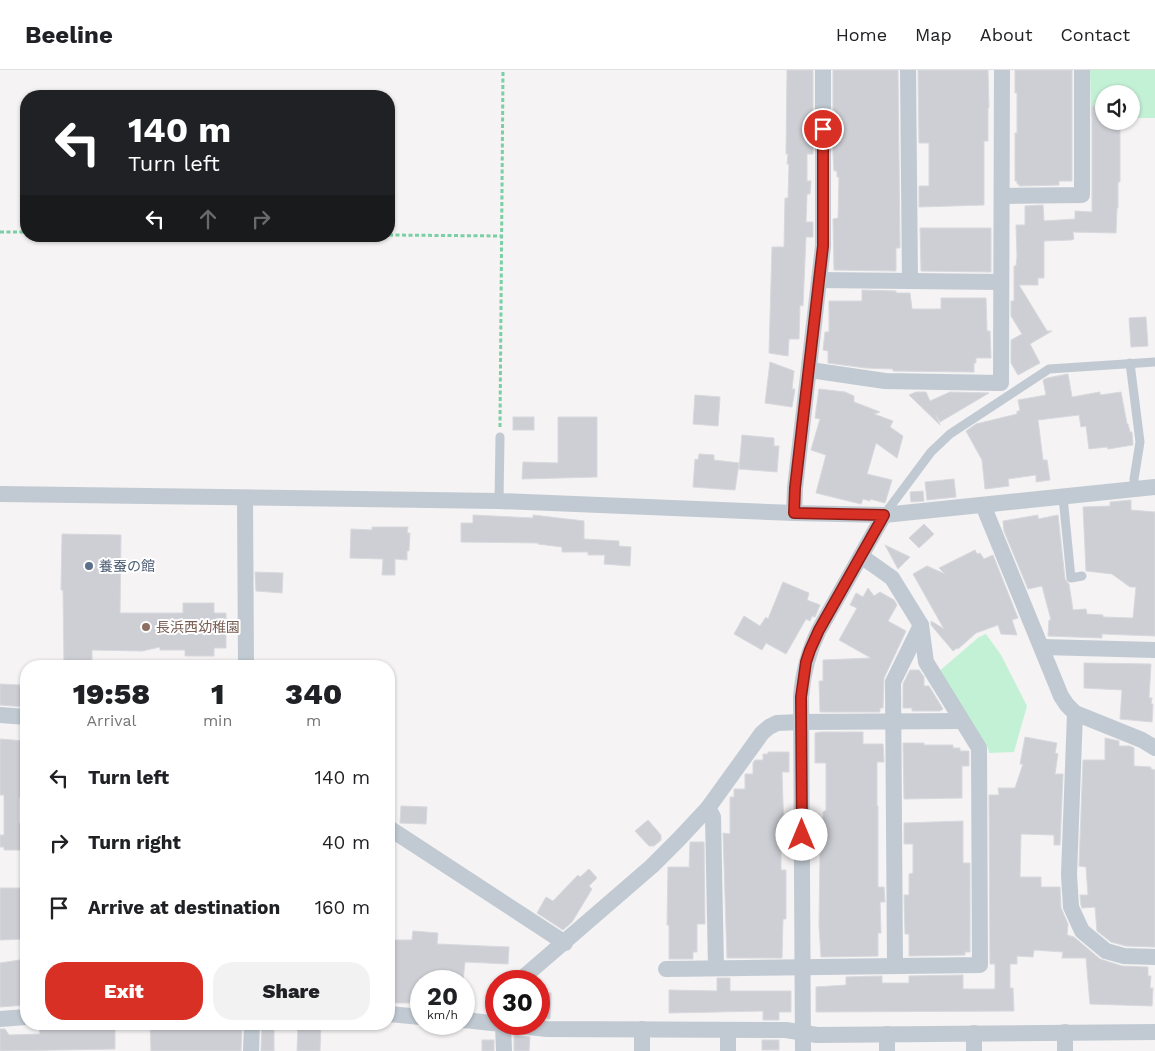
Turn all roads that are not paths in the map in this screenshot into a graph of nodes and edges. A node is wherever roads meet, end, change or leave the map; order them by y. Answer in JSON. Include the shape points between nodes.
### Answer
{"nodes":[{"id":1,"x":823,"y":70,"type":"edge"},
{"id":2,"x":908,"y":70,"type":"edge"},
{"id":3,"x":1002,"y":70,"type":"edge"},
{"id":4,"x":1082,"y":70,"type":"edge"},
{"id":5,"x":1002,"y":196,"type":"junction"},
{"id":6,"x":819,"y":280,"type":"junction"},
{"id":7,"x":910,"y":281,"type":"junction"},
{"id":8,"x":1001,"y":282,"type":"junction"},
{"id":9,"x":1155,"y":362,"type":"edge"},
{"id":10,"x":1130,"y":363,"type":"junction"},
{"id":11,"x":810,"y":370,"type":"junction"},
{"id":12,"x":1006,"y":389,"type":"junction"},
{"id":13,"x":500,"y":437,"type":"road end"},
{"id":14,"x":1155,"y":487,"type":"edge"},
{"id":15,"x":1135,"y":489,"type":"junction"},
{"id":16,"x":0,"y":494,"type":"edge"},
{"id":17,"x":1063,"y":497,"type":"junction"},
{"id":18,"x":244,"y":498,"type":"junction"},
{"id":19,"x":499,"y":501,"type":"junction"},
{"id":20,"x":983,"y":505,"type":"junction"},
{"id":21,"x":794,"y":513,"type":"junction"},
{"id":22,"x":884,"y":515,"type":"junction"},
{"id":23,"x":861,"y":556,"type":"junction"},
{"id":24,"x":1082,"y":576,"type":"dead end"},
{"id":25,"x":921,"y":625,"type":"junction"},
{"id":26,"x":1042,"y":647,"type":"junction"},
{"id":27,"x":1155,"y":650,"type":"edge"},
{"id":28,"x":246,"y":660,"type":"edge"},
{"id":29,"x":1076,"y":713,"type":"junction"},
{"id":30,"x":0,"y":715,"type":"edge"},
{"id":31,"x":20,"y":716,"type":"edge"},
{"id":32,"x":894,"y":721,"type":"junction"},
{"id":33,"x":961,"y":721,"type":"junction"},
{"id":34,"x":802,"y":722,"type":"junction"},
{"id":35,"x":1154,"y":746,"type":"edge"},
{"id":36,"x":708,"y":808,"type":"junction"},
{"id":37,"x":395,"y":832,"type":"edge"},
{"id":38,"x":564,"y":943,"type":"junction"},
{"id":39,"x":1155,"y":957,"type":"edge"},
{"id":40,"x":895,"y":966,"type":"junction"},
{"id":41,"x":802,"y":967,"type":"junction"},
{"id":42,"x":716,"y":968,"type":"junction"},
{"id":43,"x":666,"y":969,"type":"dead end"},
{"id":44,"x":532,"y":970,"type":"edge"},
{"id":45,"x":395,"y":1015,"type":"edge"},
{"id":46,"x":410,"y":1016,"type":"edge"},
{"id":47,"x":20,"y":1017,"type":"edge"},
{"id":48,"x":0,"y":1019,"type":"edge"},
{"id":49,"x":550,"y":1029,"type":"edge"},
{"id":50,"x":642,"y":1029,"type":"junction"},
{"id":51,"x":252,"y":1030,"type":"edge"},
{"id":52,"x":728,"y":1030,"type":"junction"},
{"id":53,"x":1065,"y":1032,"type":"junction"},
{"id":54,"x":1155,"y":1032,"type":"edge"},
{"id":55,"x":803,"y":1033,"type":"junction"},
{"id":56,"x":974,"y":1033,"type":"junction"},
{"id":57,"x":887,"y":1034,"type":"junction"},
{"id":58,"x":503,"y":1035,"type":"edge"},
{"id":59,"x":251,"y":1051,"type":"edge"},
{"id":60,"x":504,"y":1051,"type":"edge"},
{"id":61,"x":642,"y":1051,"type":"edge"},
{"id":62,"x":728,"y":1051,"type":"edge"},
{"id":63,"x":803,"y":1051,"type":"edge"},
{"id":64,"x":887,"y":1051,"type":"edge"},
{"id":65,"x":974,"y":1051,"type":"edge"},
{"id":66,"x":1065,"y":1051,"type":"edge"}],
"edges":[{"from":1,"to":6,"type":"street","via":[[823,246]]},
{"from":2,"to":7,"type":"street"},
{"from":3,"to":5,"type":"street"},
{"from":4,"to":5,"type":"street","via":[[1082,195]]},
{"from":5,"to":8,"type":"street"},
{"from":6,"to":7,"type":"street"},
{"from":6,"to":11,"type":"street"},
{"from":7,"to":8,"type":"street"},
{"from":8,"to":12,"type":"street"},
{"from":9,"to":10,"type":"lane"},
{"from":10,"to":12,"type":"lane","via":[[1049,369]]},
{"from":10,"to":15,"type":"lane","via":[[1140,442]]},
{"from":11,"to":12,"type":"street","via":[[885,381]]},
{"from":11,"to":21,"type":"street"},
{"from":12,"to":22,"type":"lane","via":[[931,452]]},
{"from":13,"to":19,"type":"lane"},
{"from":14,"to":15,"type":"street"},
{"from":15,"to":17,"type":"street"},
{"from":16,"to":18,"type":"street"},
{"from":17,"to":20,"type":"street"},
{"from":17,"to":24,"type":"lane","via":[[1071,578]]},
{"from":18,"to":19,"type":"street"},
{"from":18,"to":28,"type":"street"},
{"from":19,"to":21,"type":"street"},
{"from":20,"to":22,"type":"street"},
{"from":20,"to":26,"type":"street"},
{"from":21,"to":22,"type":"street"},
{"from":22,"to":23,"type":"street"},
{"from":23,"to":25,"type":"street","via":[[892,578]]},
{"from":23,"to":34,"type":"street","via":[[810,650],[803,677]]},
{"from":25,"to":32,"type":"street","via":[[894,682]]},
{"from":25,"to":33,"type":"street","via":[[926,662]]},
{"from":26,"to":27,"type":"street"},
{"from":26,"to":29,"type":"street","via":[[1062,696]]},
{"from":29,"to":35,"type":"street"},
{"from":29,"to":39,"type":"street","via":[[1069,885],[1071,908],[1082,931],[1106,951],[1124,956]]},
{"from":30,"to":31,"type":"street"},
{"from":32,"to":33,"type":"street"},
{"from":32,"to":34,"type":"street"},
{"from":32,"to":40,"type":"street"},
{"from":33,"to":40,"type":"street","via":[[979,748],[980,965]]},
{"from":34,"to":36,"type":"street","via":[[777,723],[762,733]]},
{"from":34,"to":41,"type":"street"},
{"from":36,"to":38,"type":"street","via":[[652,866]]},
{"from":36,"to":42,"type":"street","via":[[713,817]]},
{"from":37,"to":38,"type":"street"},
{"from":38,"to":44,"type":"street"},
{"from":40,"to":41,"type":"street"},
{"from":41,"to":42,"type":"street"},
{"from":41,"to":55,"type":"street"},
{"from":42,"to":43,"type":"street"},
{"from":45,"to":46,"type":"street"},
{"from":47,"to":48,"type":"street"},
{"from":49,"to":50,"type":"street"},
{"from":50,"to":52,"type":"street"},
{"from":50,"to":61,"type":"street"},
{"from":51,"to":59,"type":"street"},
{"from":52,"to":55,"type":"street"},
{"from":52,"to":62,"type":"street"},
{"from":53,"to":54,"type":"street"},
{"from":53,"to":56,"type":"street"},
{"from":53,"to":66,"type":"street"},
{"from":55,"to":57,"type":"street","via":[[817,1036]]},
{"from":55,"to":63,"type":"street"},
{"from":56,"to":57,"type":"street"},
{"from":56,"to":65,"type":"street"},
{"from":57,"to":64,"type":"street"},
{"from":58,"to":60,"type":"street"}]}
